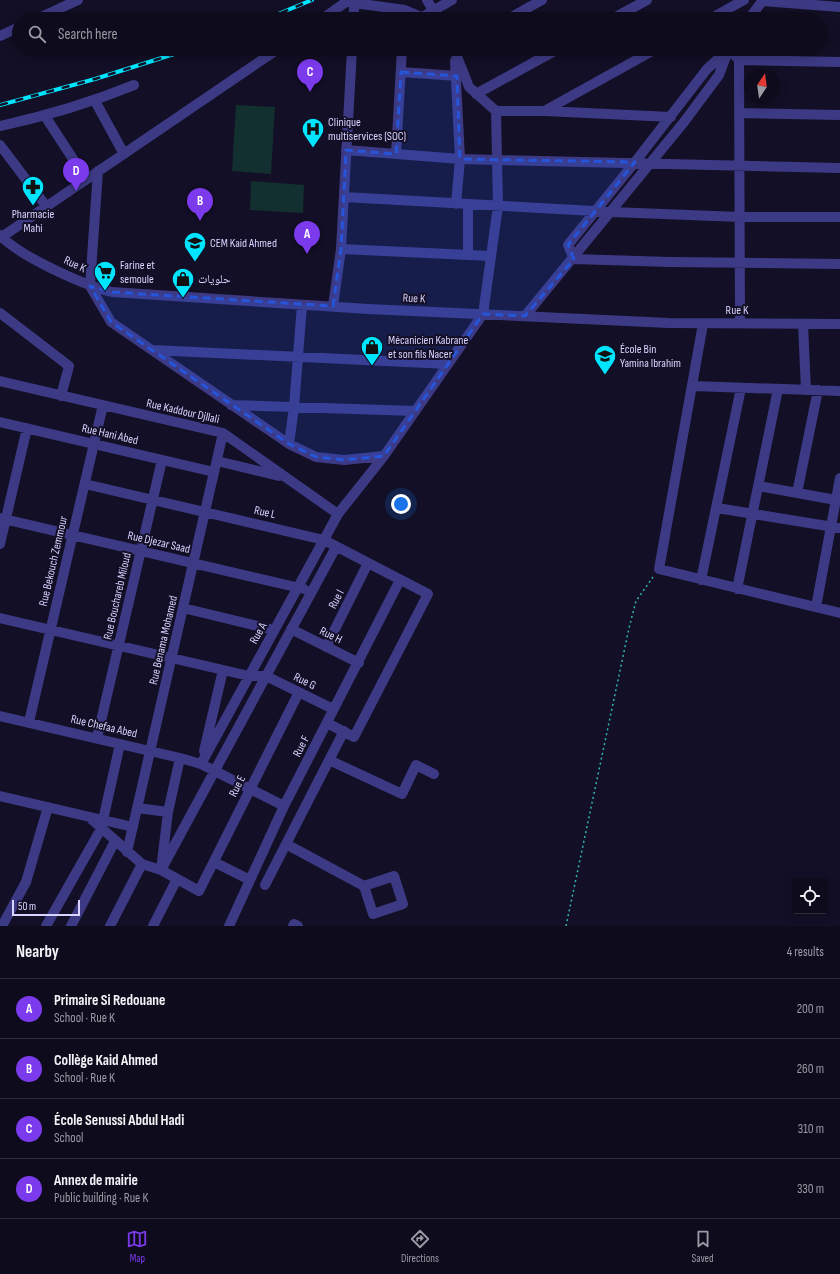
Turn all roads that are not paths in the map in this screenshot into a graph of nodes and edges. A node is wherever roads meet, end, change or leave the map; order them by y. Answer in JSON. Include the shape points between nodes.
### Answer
{"nodes":[{"id":1,"x":78,"y":0,"type":"edge"},
{"id":2,"x":427,"y":0,"type":"edge"},
{"id":3,"x":452,"y":0,"type":"edge"},
{"id":4,"x":542,"y":0,"type":"edge"},
{"id":5,"x":647,"y":0,"type":"edge"},
{"id":6,"x":744,"y":0,"type":"edge"},
{"id":7,"x":762,"y":0,"type":"edge"},
{"id":8,"x":839,"y":0,"type":"edge"},
{"id":9,"x":351,"y":1,"type":"edge"},
{"id":10,"x":840,"y":7,"type":"edge"},
{"id":11,"x":52,"y":12,"type":"edge"},
{"id":12,"x":333,"y":12,"type":"edge"},
{"id":13,"x":353,"y":12,"type":"edge"},
{"id":14,"x":396,"y":12,"type":"edge"},
{"id":15,"x":434,"y":12,"type":"edge"},
{"id":16,"x":439,"y":12,"type":"edge"},
{"id":17,"x":521,"y":12,"type":"edge"},
{"id":18,"x":625,"y":12,"type":"edge"},
{"id":19,"x":723,"y":12,"type":"edge"},
{"id":20,"x":754,"y":12,"type":"edge"},
{"id":21,"x":840,"y":14,"type":"edge"},
{"id":22,"x":12,"y":30,"type":"edge"},
{"id":23,"x":0,"y":36,"type":"edge"},
{"id":24,"x":268,"y":56,"type":"edge"},
{"id":25,"x":352,"y":56,"type":"edge"},
{"id":26,"x":402,"y":56,"type":"edge"},
{"id":27,"x":455,"y":56,"type":"edge"},
{"id":28,"x":457,"y":56,"type":"edge"},
{"id":29,"x":545,"y":56,"type":"edge"},
{"id":30,"x":644,"y":56,"type":"edge"},
{"id":31,"x":722,"y":56,"type":"edge"},
{"id":32,"x":726,"y":56,"type":"edge"},
{"id":33,"x":735,"y":56,"type":"edge"},
{"id":34,"x":738,"y":60,"type":"junction"},
{"id":35,"x":840,"y":62,"type":"edge"},
{"id":36,"x":401,"y":72,"type":"junction"},
{"id":37,"x":457,"y":76,"type":"junction"},
{"id":38,"x":134,"y":85,"type":"dead end"},
{"id":39,"x":476,"y":94,"type":"junction"},
{"id":40,"x":95,"y":101,"type":"junction"},
{"id":41,"x":496,"y":111,"type":"junction"},
{"id":42,"x":546,"y":111,"type":"junction"},
{"id":43,"x":739,"y":113,"type":"junction"},
{"id":44,"x":840,"y":115,"type":"edge"},
{"id":45,"x":45,"y":116,"type":"junction"},
{"id":46,"x":670,"y":117,"type":"junction"},
{"id":47,"x":0,"y":126,"type":"edge"},
{"id":48,"x":0,"y":145,"type":"edge"},
{"id":49,"x":346,"y":150,"type":"junction"},
{"id":50,"x":124,"y":154,"type":"junction"},
{"id":51,"x":396,"y":154,"type":"junction"},
{"id":52,"x":460,"y":159,"type":"junction"},
{"id":53,"x":497,"y":159,"type":"junction"},
{"id":54,"x":636,"y":162,"type":"junction"},
{"id":55,"x":650,"y":163,"type":"junction"},
{"id":56,"x":739,"y":167,"type":"junction"},
{"id":57,"x":840,"y":168,"type":"edge"},
{"id":58,"x":98,"y":172,"type":"junction"},
{"id":59,"x":86,"y":179,"type":"junction"},
{"id":60,"x":344,"y":197,"type":"junction"},
{"id":61,"x":456,"y":204,"type":"junction"},
{"id":62,"x":468,"y":204,"type":"junction"},
{"id":63,"x":46,"y":206,"type":"junction"},
{"id":64,"x":498,"y":206,"type":"junction"},
{"id":65,"x":595,"y":211,"type":"junction"},
{"id":66,"x":612,"y":212,"type":"junction"},
{"id":67,"x":740,"y":217,"type":"junction"},
{"id":68,"x":840,"y":217,"type":"edge"},
{"id":69,"x":1,"y":236,"type":"edge"},
{"id":70,"x":341,"y":249,"type":"junction"},
{"id":71,"x":468,"y":255,"type":"junction"},
{"id":72,"x":491,"y":256,"type":"junction"},
{"id":73,"x":574,"y":259,"type":"junction"},
{"id":74,"x":741,"y":263,"type":"junction"},
{"id":75,"x":840,"y":264,"type":"edge"},
{"id":76,"x":90,"y":286,"type":"junction"},
{"id":77,"x":302,"y":305,"type":"junction"},
{"id":78,"x":333,"y":306,"type":"junction"},
{"id":79,"x":0,"y":313,"type":"edge"},
{"id":80,"x":483,"y":314,"type":"junction"},
{"id":81,"x":525,"y":316,"type":"junction"},
{"id":82,"x":740,"y":323,"type":"junction"},
{"id":83,"x":703,"y":324,"type":"junction"},
{"id":84,"x":803,"y":324,"type":"junction"},
{"id":85,"x":840,"y":324,"type":"edge"},
{"id":86,"x":153,"y":350,"type":"junction"},
{"id":87,"x":298,"y":357,"type":"junction"},
{"id":88,"x":448,"y":364,"type":"junction"},
{"id":89,"x":0,"y":381,"type":"edge"},
{"id":90,"x":692,"y":386,"type":"junction"},
{"id":91,"x":741,"y":388,"type":"junction"},
{"id":92,"x":778,"y":389,"type":"junction"},
{"id":93,"x":806,"y":390,"type":"junction"},
{"id":94,"x":818,"y":390,"type":"junction"},
{"id":95,"x":840,"y":391,"type":"edge"},
{"id":96,"x":61,"y":396,"type":"junction"},
{"id":97,"x":103,"y":405,"type":"junction"},
{"id":98,"x":231,"y":405,"type":"junction"},
{"id":99,"x":294,"y":407,"type":"junction"},
{"id":100,"x":415,"y":411,"type":"junction"},
{"id":101,"x":0,"y":422,"type":"edge"},
{"id":102,"x":27,"y":428,"type":"junction"},
{"id":103,"x":223,"y":433,"type":"junction"},
{"id":104,"x":94,"y":444,"type":"junction"},
{"id":105,"x":288,"y":444,"type":"junction"},
{"id":106,"x":384,"y":456,"type":"junction"},
{"id":107,"x":162,"y":460,"type":"junction"},
{"id":108,"x":217,"y":461,"type":"junction"},
{"id":109,"x":214,"y":472,"type":"junction"},
{"id":110,"x":287,"y":478,"type":"junction"},
{"id":111,"x":840,"y":478,"type":"edge"},
{"id":112,"x":85,"y":484,"type":"junction"},
{"id":113,"x":759,"y":486,"type":"junction"},
{"id":114,"x":797,"y":493,"type":"junction"},
{"id":115,"x":153,"y":500,"type":"junction"},
{"id":116,"x":836,"y":500,"type":"junction"},
{"id":117,"x":717,"y":508,"type":"junction"},
{"id":118,"x":205,"y":512,"type":"junction"},
{"id":119,"x":338,"y":514,"type":"junction"},
{"id":120,"x":753,"y":514,"type":"junction"},
{"id":121,"x":3,"y":519,"type":"edge"},
{"id":122,"x":836,"y":527,"type":"edge"},
{"id":123,"x":73,"y":535,"type":"junction"},
{"id":124,"x":324,"y":540,"type":"junction"},
{"id":125,"x":0,"y":544,"type":"edge"},
{"id":126,"x":336,"y":547,"type":"junction"},
{"id":127,"x":141,"y":551,"type":"junction"},
{"id":128,"x":193,"y":563,"type":"junction"},
{"id":129,"x":368,"y":563,"type":"junction"},
{"id":130,"x":400,"y":580,"type":"junction"},
{"id":131,"x":701,"y":580,"type":"junction"},
{"id":132,"x":298,"y":588,"type":"junction"},
{"id":133,"x":737,"y":589,"type":"junction"},
{"id":134,"x":312,"y":591,"type":"junction"},
{"id":135,"x":816,"y":607,"type":"junction"},
{"id":136,"x":183,"y":608,"type":"junction"},
{"id":137,"x":840,"y":613,"type":"edge"},
{"id":138,"x":0,"y":618,"type":"edge"},
{"id":139,"x":275,"y":629,"type":"junction"},
{"id":140,"x":51,"y":630,"type":"junction"},
{"id":141,"x":290,"y":632,"type":"junction"},
{"id":142,"x":118,"y":646,"type":"junction"},
{"id":143,"x":326,"y":647,"type":"junction"},
{"id":144,"x":172,"y":658,"type":"junction"},
{"id":145,"x":359,"y":663,"type":"junction"},
{"id":146,"x":223,"y":670,"type":"junction"},
{"id":147,"x":249,"y":676,"type":"junction"},
{"id":148,"x":266,"y":676,"type":"junction"},
{"id":149,"x":299,"y":692,"type":"junction"},
{"id":150,"x":333,"y":709,"type":"junction"},
{"id":151,"x":0,"y":716,"type":"edge"},
{"id":152,"x":29,"y":722,"type":"junction"},
{"id":153,"x":327,"y":723,"type":"junction"},
{"id":154,"x":344,"y":731,"type":"junction"},
{"id":155,"x":97,"y":738,"type":"junction"},
{"id":156,"x":120,"y":744,"type":"junction"},
{"id":157,"x":150,"y":751,"type":"junction"},
{"id":158,"x":180,"y":758,"type":"junction"},
{"id":159,"x":329,"y":760,"type":"junction"},
{"id":160,"x":201,"y":764,"type":"junction"},
{"id":161,"x":214,"y":771,"type":"junction"},
{"id":162,"x":434,"y":774,"type":"dead end"},
{"id":163,"x":250,"y":789,"type":"junction"},
{"id":164,"x":0,"y":796,"type":"edge"},
{"id":165,"x":284,"y":806,"type":"junction"},
{"id":166,"x":48,"y":807,"type":"junction"},
{"id":167,"x":137,"y":808,"type":"junction"},
{"id":168,"x":168,"y":812,"type":"junction"},
{"id":169,"x":101,"y":824,"type":"junction"},
{"id":170,"x":133,"y":827,"type":"junction"},
{"id":171,"x":115,"y":841,"type":"junction"},
{"id":172,"x":286,"y":844,"type":"junction"},
{"id":173,"x":127,"y":852,"type":"junction"},
{"id":174,"x":214,"y":862,"type":"junction"},
{"id":175,"x":142,"y":864,"type":"junction"},
{"id":176,"x":161,"y":870,"type":"junction"},
{"id":177,"x":177,"y":879,"type":"junction"},
{"id":178,"x":250,"y":880,"type":"junction"},
{"id":179,"x":265,"y":885,"type":"dead end"},
{"id":180,"x":364,"y":886,"type":"dead end"},
{"id":181,"x":1,"y":926,"type":"edge"},
{"id":182,"x":46,"y":926,"type":"edge"},
{"id":183,"x":71,"y":926,"type":"edge"},
{"id":184,"x":110,"y":926,"type":"edge"},
{"id":185,"x":153,"y":926,"type":"edge"},
{"id":186,"x":229,"y":926,"type":"edge"},
{"id":187,"x":293,"y":926,"type":"edge"},
{"id":188,"x":298,"y":926,"type":"edge"}],
"edges":[{"from":1,"to":11,"type":"street"},
{"from":2,"to":15,"type":"street"},
{"from":3,"to":16,"type":"street"},
{"from":4,"to":17,"type":"street"},
{"from":5,"to":18,"type":"street"},
{"from":6,"to":19,"type":"street"},
{"from":7,"to":10,"type":"street"},
{"from":7,"to":20,"type":"street"},
{"from":8,"to":10,"type":"street"},
{"from":9,"to":12,"type":"street"},
{"from":9,"to":13,"type":"street"},
{"from":9,"to":14,"type":"street"},
{"from":10,"to":21,"type":"street"},
{"from":22,"to":23,"type":"street"},
{"from":24,"to":50,"type":"street"},
{"from":25,"to":49,"type":"street"},
{"from":26,"to":36,"type":"street"},
{"from":27,"to":37,"type":"street"},
{"from":28,"to":39,"type":"street","via":[[469,87]]},
{"from":29,"to":39,"type":"street"},
{"from":30,"to":42,"type":"street"},
{"from":31,"to":46,"type":"street","via":[[707,70]]},
{"from":32,"to":55,"type":"street","via":[[719,75]]},
{"from":33,"to":34,"type":"street"},
{"from":34,"to":35,"type":"street"},
{"from":34,"to":43,"type":"street"},
{"from":36,"to":37,"type":"street"},
{"from":36,"to":51,"type":"street"},
{"from":37,"to":52,"type":"street"},
{"from":38,"to":40,"type":"street"},
{"from":39,"to":41,"type":"street"},
{"from":40,"to":45,"type":"street"},
{"from":40,"to":50,"type":"street"},
{"from":41,"to":42,"type":"street"},
{"from":41,"to":53,"type":"street"},
{"from":42,"to":46,"type":"street"},
{"from":43,"to":44,"type":"street"},
{"from":43,"to":56,"type":"street"},
{"from":45,"to":47,"type":"street"},
{"from":45,"to":59,"type":"street"},
{"from":46,"to":54,"type":"street"},
{"from":48,"to":63,"type":"street"},
{"from":49,"to":51,"type":"street"},
{"from":49,"to":60,"type":"street"},
{"from":50,"to":58,"type":"street"},
{"from":51,"to":52,"type":"street"},
{"from":52,"to":53,"type":"street"},
{"from":52,"to":61,"type":"street"},
{"from":53,"to":54,"type":"street"},
{"from":53,"to":64,"type":"street"},
{"from":54,"to":55,"type":"street"},
{"from":54,"to":65,"type":"street"},
{"from":55,"to":56,"type":"street"},
{"from":55,"to":66,"type":"street"},
{"from":56,"to":57,"type":"street"},
{"from":56,"to":67,"type":"street"},
{"from":58,"to":59,"type":"street"},
{"from":58,"to":76,"type":"street"},
{"from":59,"to":63,"type":"street"},
{"from":60,"to":61,"type":"street"},
{"from":60,"to":70,"type":"street"},
{"from":61,"to":62,"type":"street"},
{"from":62,"to":64,"type":"street"},
{"from":62,"to":71,"type":"street"},
{"from":63,"to":69,"type":"street"},
{"from":64,"to":65,"type":"street"},
{"from":64,"to":72,"type":"street"},
{"from":65,"to":66,"type":"street"},
{"from":65,"to":73,"type":"street","via":[[568,245]]},
{"from":66,"to":67,"type":"street"},
{"from":66,"to":73,"type":"street"},
{"from":67,"to":68,"type":"street"},
{"from":67,"to":74,"type":"street"},
{"from":69,"to":76,"type":"street","name":"Rue K","via":[[24,252]]},
{"from":70,"to":71,"type":"street"},
{"from":70,"to":78,"type":"street"},
{"from":71,"to":72,"type":"street"},
{"from":72,"to":80,"type":"street"},
{"from":73,"to":74,"type":"street"},
{"from":73,"to":81,"type":"street"},
{"from":74,"to":75,"type":"street"},
{"from":74,"to":82,"type":"street"},
{"from":76,"to":77,"type":"street","name":"Rue K","via":[[112,292]]},
{"from":76,"to":86,"type":"street","via":[[111,322]]},
{"from":77,"to":78,"type":"street","name":"Rue K"},
{"from":77,"to":87,"type":"street"},
{"from":78,"to":80,"type":"street","name":"Rue K"},
{"from":79,"to":96,"type":"street","via":[[69,366]]},
{"from":80,"to":81,"type":"street","name":"Rue K"},
{"from":80,"to":88,"type":"street","name":"Rue A"},
{"from":81,"to":83,"type":"street","name":"Rue K"},
{"from":82,"to":83,"type":"street","name":"Rue K"},
{"from":82,"to":84,"type":"street","name":"Rue K"},
{"from":83,"to":90,"type":"street"},
{"from":84,"to":85,"type":"street","name":"Rue K"},
{"from":84,"to":93,"type":"street"},
{"from":86,"to":87,"type":"street"},
{"from":86,"to":98,"type":"street"},
{"from":87,"to":88,"type":"street"},
{"from":87,"to":99,"type":"street"},
{"from":88,"to":100,"type":"street","name":"Rue A"},
{"from":89,"to":96,"type":"street","name":"Rue Kaddour Djllali"},
{"from":90,"to":91,"type":"street"},
{"from":90,"to":131,"type":"street","via":[[659,569]]},
{"from":91,"to":92,"type":"street"},
{"from":91,"to":117,"type":"street"},
{"from":92,"to":93,"type":"street"},
{"from":92,"to":113,"type":"street"},
{"from":93,"to":94,"type":"street"},
{"from":94,"to":95,"type":"street"},
{"from":94,"to":114,"type":"street"},
{"from":96,"to":97,"type":"street","name":"Rue Kaddour Djllali"},
{"from":97,"to":103,"type":"street","name":"Rue Kaddour Djllali"},
{"from":97,"to":104,"type":"street","name":"Rue Bekouch Zemmour"},
{"from":98,"to":99,"type":"street"},
{"from":98,"to":105,"type":"street"},
{"from":99,"to":100,"type":"street"},
{"from":99,"to":105,"type":"street"},
{"from":100,"to":106,"type":"street","name":"Rue A"},
{"from":101,"to":102,"type":"street","name":"Rue Hani Abed"},
{"from":102,"to":104,"type":"street","name":"Rue Hani Abed"},
{"from":102,"to":121,"type":"street"},
{"from":103,"to":108,"type":"street","name":"Rue Benama Mohamed"},
{"from":103,"to":110,"type":"street","name":"Rue Kaddour Djllali"},
{"from":104,"to":107,"type":"street","name":"Rue Hani Abed"},
{"from":104,"to":112,"type":"street","name":"Rue Bekouch Zemmour"},
{"from":105,"to":106,"type":"street","via":[[316,457],[344,460]]},
{"from":106,"to":119,"type":"street","name":"Rue A"},
{"from":107,"to":109,"type":"street","name":"Rue Hani Abed"},
{"from":107,"to":115,"type":"street","name":"Rue Bouchareb Miloud"},
{"from":108,"to":109,"type":"street","name":"Rue Benama Mohamed"},
{"from":108,"to":110,"type":"street"},
{"from":109,"to":118,"type":"street","name":"Rue Benama Mohamed"},
{"from":110,"to":119,"type":"street","name":"Rue Kaddour Djllali"},
{"from":111,"to":116,"type":"street"},
{"from":112,"to":115,"type":"street","name":"Rue L"},
{"from":112,"to":123,"type":"street","name":"Rue Bekouch Zemmour"},
{"from":113,"to":114,"type":"street"},
{"from":113,"to":120,"type":"street"},
{"from":114,"to":116,"type":"street"},
{"from":115,"to":118,"type":"street","name":"Rue L"},
{"from":115,"to":127,"type":"street","name":"Rue Bouchareb Miloud"},
{"from":116,"to":122,"type":"street"},
{"from":117,"to":120,"type":"street"},
{"from":117,"to":131,"type":"street"},
{"from":118,"to":124,"type":"street","name":"Rue L"},
{"from":118,"to":128,"type":"street","name":"Rue Benama Mohamed"},
{"from":119,"to":124,"type":"street","name":"Rue A"},
{"from":120,"to":122,"type":"street"},
{"from":120,"to":133,"type":"street"},
{"from":121,"to":123,"type":"street","name":"Rue Djezar Saad"},
{"from":121,"to":125,"type":"street"},
{"from":122,"to":135,"type":"street"},
{"from":123,"to":127,"type":"street","name":"Rue Djezar Saad"},
{"from":123,"to":140,"type":"street","name":"Rue Bekouch Zemmour"},
{"from":124,"to":126,"type":"street","name":"Rue L"},
{"from":124,"to":132,"type":"street","name":"Rue A"},
{"from":126,"to":129,"type":"street","name":"Rue L"},
{"from":126,"to":134,"type":"street"},
{"from":127,"to":128,"type":"street","name":"Rue Djezar Saad"},
{"from":127,"to":142,"type":"street","name":"Rue Bouchareb Miloud"},
{"from":128,"to":132,"type":"street","name":"Rue Djezar Saad"},
{"from":128,"to":136,"type":"street","name":"Rue Benama Mohamed"},
{"from":129,"to":130,"type":"street","name":"Rue L"},
{"from":129,"to":143,"type":"street","name":"Rue I"},
{"from":130,"to":145,"type":"street","name":"Rue F"},
{"from":130,"to":154,"type":"street","name":"Rue L","via":[[428,594],[354,737]]},
{"from":131,"to":133,"type":"street"},
{"from":132,"to":134,"type":"street","name":"Rue Djezar Saad"},
{"from":132,"to":139,"type":"street","name":"Rue A"},
{"from":133,"to":135,"type":"street"},
{"from":134,"to":141,"type":"street"},
{"from":135,"to":137,"type":"street"},
{"from":136,"to":139,"type":"street","name":"Rue H"},
{"from":136,"to":144,"type":"street","name":"Rue Benama Mohamed"},
{"from":138,"to":140,"type":"street"},
{"from":139,"to":141,"type":"street","name":"Rue H"},
{"from":139,"to":147,"type":"street","name":"Rue A"},
{"from":140,"to":142,"type":"street"},
{"from":140,"to":152,"type":"street","name":"Rue Bekouch Zemmour"},
{"from":141,"to":143,"type":"street","name":"Rue H"},
{"from":141,"to":148,"type":"street"},
{"from":142,"to":144,"type":"street"},
{"from":142,"to":155,"type":"street","name":"Rue Bouchareb Miloud"},
{"from":143,"to":145,"type":"street","name":"Rue H"},
{"from":144,"to":146,"type":"street"},
{"from":144,"to":157,"type":"street","name":"Rue Benama Mohamed"},
{"from":145,"to":150,"type":"street","name":"Rue F"},
{"from":146,"to":147,"type":"street"},
{"from":146,"to":160,"type":"street"},
{"from":147,"to":148,"type":"street"},
{"from":147,"to":160,"type":"street","name":"Rue A"},
{"from":148,"to":149,"type":"street","name":"Rue G"},
{"from":148,"to":161,"type":"street"},
{"from":149,"to":150,"type":"street","name":"Rue G"},
{"from":149,"to":163,"type":"street","name":"Rue E"},
{"from":150,"to":153,"type":"street","name":"Rue F"},
{"from":151,"to":152,"type":"street","name":"Rue Chefaa Abed"},
{"from":152,"to":155,"type":"street","name":"Rue Chefaa Abed"},
{"from":153,"to":154,"type":"street"},
{"from":153,"to":165,"type":"street","name":"Rue F"},
{"from":154,"to":159,"type":"street"},
{"from":155,"to":156,"type":"street","name":"Rue Chefaa Abed"},
{"from":156,"to":157,"type":"street","name":"Rue Chefaa Abed"},
{"from":156,"to":169,"type":"street"},
{"from":157,"to":158,"type":"street","name":"Rue Chefaa Abed"},
{"from":157,"to":167,"type":"street","name":"Rue Benama Mohamed"},
{"from":158,"to":160,"type":"street","name":"Rue Chefaa Abed"},
{"from":158,"to":168,"type":"street"},
{"from":159,"to":162,"type":"street","via":[[402,794],[416,765]]},
{"from":159,"to":172,"type":"street"},
{"from":160,"to":161,"type":"street","name":"Rue Chefaa Abed"},
{"from":161,"to":163,"type":"street","name":"Rue Chefaa Abed"},
{"from":161,"to":176,"type":"street"},
{"from":163,"to":165,"type":"street","name":"Rue Chefaa Abed"},
{"from":163,"to":174,"type":"street","name":"Rue E"},
{"from":164,"to":166,"type":"street"},
{"from":165,"to":178,"type":"street","name":"Rue F"},
{"from":166,"to":169,"type":"street","via":[[89,817]]},
{"from":166,"to":181,"type":"street","via":[[26,882]]},
{"from":167,"to":168,"type":"street"},
{"from":167,"to":170,"type":"street","name":"Rue Benama Mohamed"},
{"from":168,"to":176,"type":"street"},
{"from":169,"to":170,"type":"street"},
{"from":169,"to":171,"type":"street"},
{"from":169,"to":182,"type":"street"},
{"from":170,"to":173,"type":"street","name":"Rue Benama Mohamed"},
{"from":171,"to":173,"type":"street"},
{"from":171,"to":183,"type":"street"},
{"from":172,"to":179,"type":"street"},
{"from":172,"to":180,"type":"street"},
{"from":173,"to":175,"type":"street"},
{"from":174,"to":177,"type":"street","name":"Rue E","via":[[199,891]]},
{"from":174,"to":178,"type":"street"},
{"from":175,"to":176,"type":"street"},
{"from":175,"to":184,"type":"street"},
{"from":176,"to":177,"type":"street"},
{"from":177,"to":185,"type":"street"},
{"from":178,"to":186,"type":"street","name":"Rue F"},
{"from":187,"to":188,"type":"street"}]}
